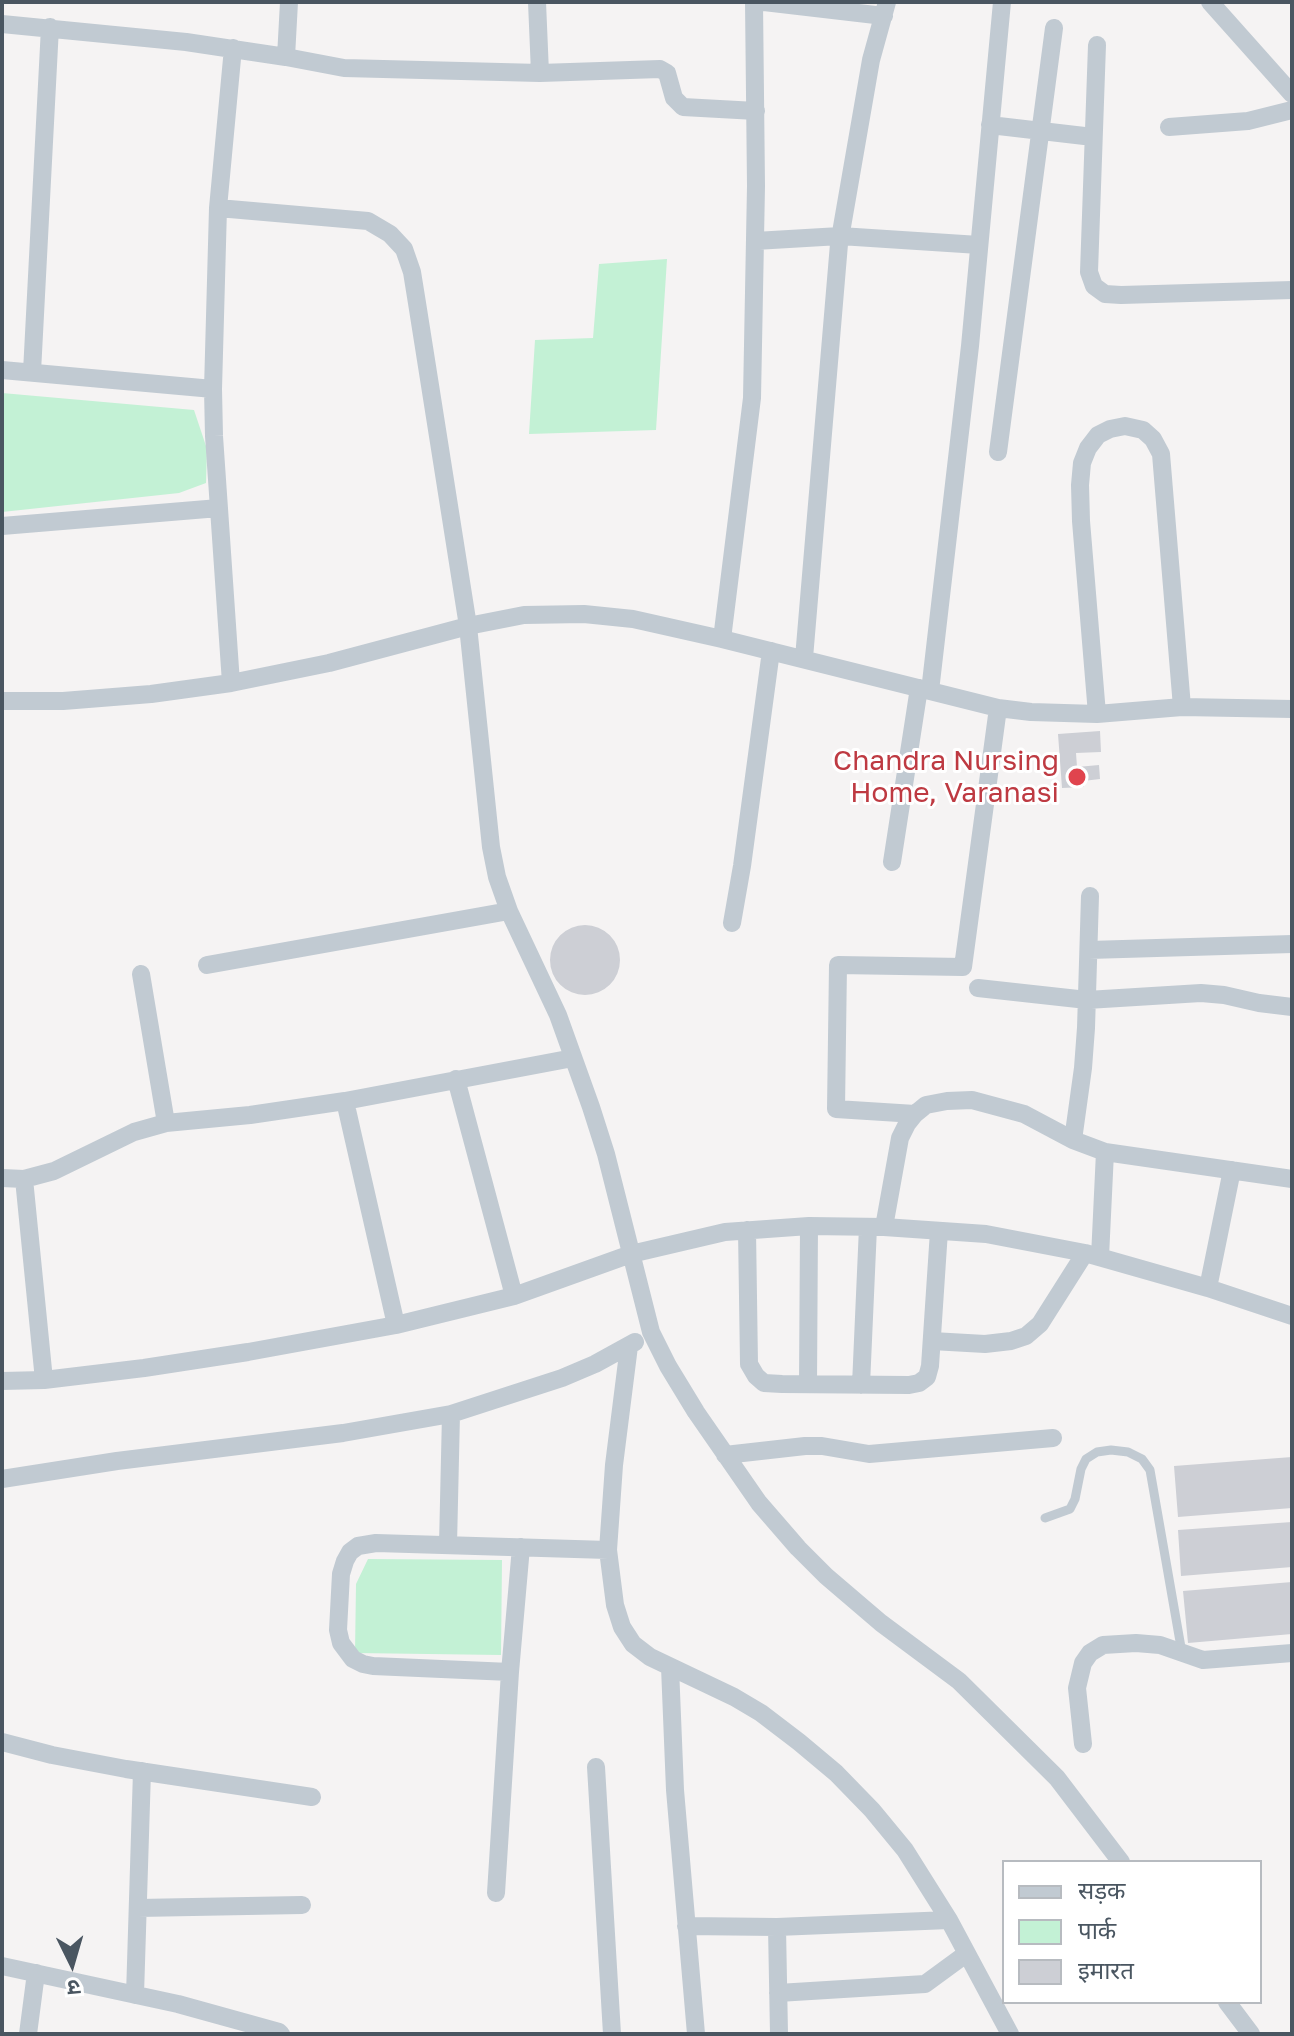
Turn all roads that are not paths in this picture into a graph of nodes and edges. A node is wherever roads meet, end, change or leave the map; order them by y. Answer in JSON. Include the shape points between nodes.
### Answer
{"nodes":[{"id":1,"x":289,"y":2,"type":"edge"},
{"id":2,"x":537,"y":2,"type":"edge"},
{"id":3,"x":754,"y":2,"type":"edge"},
{"id":4,"x":764,"y":2,"type":"edge"},
{"id":5,"x":1002,"y":2,"type":"edge"},
{"id":6,"x":1210,"y":2,"type":"edge"},
{"id":7,"x":886,"y":9,"type":"edge"},
{"id":8,"x":2,"y":24,"type":"edge"},
{"id":9,"x":50,"y":27,"type":"junction"},
{"id":10,"x":1054,"y":28,"type":"dead end"},
{"id":11,"x":1097,"y":45,"type":"dead end"},
{"id":12,"x":233,"y":48,"type":"junction"},
{"id":13,"x":286,"y":57,"type":"junction"},
{"id":14,"x":540,"y":73,"type":"junction"},
{"id":15,"x":1292,"y":94,"type":"edge"},
{"id":16,"x":1292,"y":110,"type":"edge"},
{"id":17,"x":756,"y":111,"type":"junction"},
{"id":18,"x":990,"y":125,"type":"junction"},
{"id":19,"x":1169,"y":127,"type":"dead end"},
{"id":20,"x":1041,"y":131,"type":"junction"},
{"id":21,"x":1093,"y":137,"type":"junction"},
{"id":22,"x":218,"y":208,"type":"junction"},
{"id":23,"x":840,"y":236,"type":"junction"},
{"id":24,"x":755,"y":241,"type":"junction"},
{"id":25,"x":979,"y":245,"type":"junction"},
{"id":26,"x":1292,"y":290,"type":"edge"},
{"id":27,"x":2,"y":370,"type":"edge"},
{"id":28,"x":32,"y":372,"type":"junction"},
{"id":29,"x":213,"y":389,"type":"junction"},
{"id":30,"x":998,"y":452,"type":"dead end"},
{"id":31,"x":219,"y":508,"type":"junction"},
{"id":32,"x":2,"y":526,"type":"edge"},
{"id":33,"x":468,"y":626,"type":"junction"},
{"id":34,"x":722,"y":639,"type":"junction"},
{"id":35,"x":771,"y":651,"type":"junction"},
{"id":36,"x":804,"y":658,"type":"junction"},
{"id":37,"x":231,"y":683,"type":"junction"},
{"id":38,"x":925,"y":689,"type":"junction"},
{"id":39,"x":2,"y":701,"type":"edge"},
{"id":40,"x":1182,"y":707,"type":"junction"},
{"id":41,"x":998,"y":708,"type":"junction"},
{"id":42,"x":1292,"y":709,"type":"edge"},
{"id":43,"x":1097,"y":714,"type":"junction"},
{"id":44,"x":892,"y":862,"type":"dead end"},
{"id":45,"x":1090,"y":896,"type":"dead end"},
{"id":46,"x":509,"y":911,"type":"junction"},
{"id":47,"x":732,"y":923,"type":"dead end"},
{"id":48,"x":1292,"y":944,"type":"edge"},
{"id":49,"x":1089,"y":950,"type":"junction"},
{"id":50,"x":207,"y":965,"type":"dead end"},
{"id":51,"x":141,"y":974,"type":"dead end"},
{"id":52,"x":978,"y":988,"type":"dead end"},
{"id":53,"x":1087,"y":1000,"type":"junction"},
{"id":54,"x":1292,"y":1007,"type":"edge"},
{"id":55,"x":573,"y":1058,"type":"junction"},
{"id":56,"x":456,"y":1079,"type":"junction"},
{"id":57,"x":345,"y":1101,"type":"junction"},
{"id":58,"x":915,"y":1114,"type":"junction"},
{"id":59,"x":166,"y":1123,"type":"junction"},
{"id":60,"x":1073,"y":1140,"type":"junction"},
{"id":61,"x":1105,"y":1152,"type":"junction"},
{"id":62,"x":1232,"y":1170,"type":"junction"},
{"id":63,"x":2,"y":1178,"type":"edge"},
{"id":64,"x":24,"y":1179,"type":"junction"},
{"id":65,"x":1292,"y":1179,"type":"edge"},
{"id":66,"x":809,"y":1226,"type":"junction"},
{"id":67,"x":876,"y":1227,"type":"junction"},
{"id":68,"x":747,"y":1230,"type":"junction"},
{"id":69,"x":939,"y":1231,"type":"junction"},
{"id":70,"x":631,"y":1254,"type":"junction"},
{"id":71,"x":1093,"y":1255,"type":"junction"},
{"id":72,"x":1208,"y":1288,"type":"junction"},
{"id":73,"x":514,"y":1296,"type":"junction"},
{"id":74,"x":1292,"y":1316,"type":"edge"},
{"id":75,"x":396,"y":1325,"type":"junction"},
{"id":76,"x":651,"y":1332,"type":"junction"},
{"id":77,"x":932,"y":1341,"type":"junction"},
{"id":78,"x":629,"y":1346,"type":"junction"},
{"id":79,"x":44,"y":1380,"type":"junction"},
{"id":80,"x":2,"y":1381,"type":"edge"},
{"id":81,"x":808,"y":1384,"type":"junction"},
{"id":82,"x":861,"y":1385,"type":"junction"},
{"id":83,"x":451,"y":1414,"type":"junction"},
{"id":84,"x":1053,"y":1438,"type":"dead end"},
{"id":85,"x":725,"y":1455,"type":"junction"},
{"id":86,"x":2,"y":1479,"type":"edge"},
{"id":87,"x":1045,"y":1518,"type":"dead end"},
{"id":88,"x":448,"y":1545,"type":"junction"},
{"id":89,"x":521,"y":1547,"type":"junction"},
{"id":90,"x":608,"y":1550,"type":"junction"},
{"id":91,"x":1182,"y":1653,"type":"junction"},
{"id":92,"x":1292,"y":1653,"type":"edge"},
{"id":93,"x":670,"y":1667,"type":"junction"},
{"id":94,"x":510,"y":1672,"type":"junction"},
{"id":95,"x":2,"y":1742,"type":"edge"},
{"id":96,"x":1083,"y":1744,"type":"dead end"},
{"id":97,"x":596,"y":1767,"type":"dead end"},
{"id":98,"x":142,"y":1771,"type":"junction"},
{"id":99,"x":312,"y":1797,"type":"dead end"},
{"id":100,"x":1119,"y":1860,"type":"edge"},
{"id":101,"x":496,"y":1893,"type":"dead end"},
{"id":102,"x":302,"y":1905,"type":"dead end"},
{"id":103,"x":138,"y":1908,"type":"junction"},
{"id":104,"x":949,"y":1920,"type":"junction"},
{"id":105,"x":686,"y":1926,"type":"junction"},
{"id":106,"x":777,"y":1927,"type":"junction"},
{"id":107,"x":966,"y":1954,"type":"junction"},
{"id":108,"x":2,"y":1966,"type":"edge"},
{"id":109,"x":36,"y":1973,"type":"junction"},
{"id":110,"x":778,"y":1993,"type":"junction"},
{"id":111,"x":135,"y":1995,"type":"junction"},
{"id":112,"x":1228,"y":2004,"type":"edge"},
{"id":113,"x":28,"y":2034,"type":"edge"},
{"id":114,"x":281,"y":2034,"type":"edge"},
{"id":115,"x":612,"y":2034,"type":"edge"},
{"id":116,"x":696,"y":2034,"type":"edge"},
{"id":117,"x":779,"y":2034,"type":"edge"},
{"id":118,"x":1010,"y":2034,"type":"edge"},
{"id":119,"x":1251,"y":2034,"type":"edge"}],
"edges":[{"from":1,"to":13,"type":"street"},
{"from":2,"to":14,"type":"street"},
{"from":3,"to":17,"type":"street"},
{"from":4,"to":7,"type":"street"},
{"from":5,"to":18,"type":"street"},
{"from":6,"to":15,"type":"street"},
{"from":7,"to":23,"type":"street","via":[[871,60]]},
{"from":8,"to":9,"type":"street"},
{"from":9,"to":12,"type":"street"},
{"from":9,"to":28,"type":"street"},
{"from":10,"to":20,"type":"street"},
{"from":11,"to":21,"type":"street"},
{"from":12,"to":13,"type":"street"},
{"from":12,"to":22,"type":"street"},
{"from":13,"to":14,"type":"street","via":[[344,68]]},
{"from":14,"to":17,"type":"street","via":[[660,69],[683,107]]},
{"from":16,"to":19,"type":"street","via":[[1248,121]]},
{"from":17,"to":24,"type":"street"},
{"from":18,"to":20,"type":"street"},
{"from":18,"to":25,"type":"street"},
{"from":20,"to":21,"type":"street"},
{"from":20,"to":30,"type":"street"},
{"from":21,"to":26,"type":"street","via":[[1089,272],[1094,286],[1105,294],[1121,295]]},
{"from":22,"to":29,"type":"street"},
{"from":22,"to":33,"type":"street","via":[[368,221],[404,249],[412,272]]},
{"from":23,"to":24,"type":"street"},
{"from":23,"to":25,"type":"street"},
{"from":23,"to":36,"type":"street"},
{"from":24,"to":34,"type":"street","via":[[752,398]]},
{"from":25,"to":38,"type":"street"},
{"from":27,"to":28,"type":"street"},
{"from":28,"to":29,"type":"street"},
{"from":29,"to":31,"type":"street"},
{"from":31,"to":32,"type":"street"},
{"from":31,"to":37,"type":"street"},
{"from":33,"to":34,"type":"street","via":[[524,615],[584,614]]},
{"from":33,"to":37,"type":"street"},
{"from":33,"to":46,"type":"street","via":[[491,847]]},
{"from":34,"to":35,"type":"street"},
{"from":35,"to":36,"type":"street"},
{"from":35,"to":47,"type":"street"},
{"from":36,"to":38,"type":"street"},
{"from":37,"to":39,"type":"street","via":[[136,696]]},
{"from":38,"to":41,"type":"street"},
{"from":38,"to":44,"type":"street"},
{"from":40,"to":42,"type":"street"},
{"from":40,"to":43,"type":"street"},
{"from":40,"to":43,"type":"street","via":[[1161,454],[1143,430],[1125,426],[1098,435],[1082,463],[1081,521]]},
{"from":41,"to":43,"type":"street"},
{"from":41,"to":58,"type":"street","via":[[963,967],[838,965],[836,1109]]},
{"from":45,"to":49,"type":"street"},
{"from":46,"to":50,"type":"street"},
{"from":46,"to":55,"type":"street"},
{"from":48,"to":49,"type":"street"},
{"from":49,"to":53,"type":"street"},
{"from":51,"to":59,"type":"street"},
{"from":52,"to":53,"type":"street"},
{"from":53,"to":54,"type":"street","via":[[1201,993]]},
{"from":53,"to":60,"type":"street"},
{"from":55,"to":56,"type":"street"},
{"from":55,"to":70,"type":"street","via":[[606,1154]]},
{"from":56,"to":57,"type":"street"},
{"from":56,"to":73,"type":"street"},
{"from":57,"to":59,"type":"street"},
{"from":57,"to":75,"type":"street"},
{"from":58,"to":60,"type":"street","via":[[926,1105],[972,1100],[1024,1114]]},
{"from":58,"to":67,"type":"street","via":[[900,1138]]},
{"from":59,"to":64,"type":"street"},
{"from":60,"to":61,"type":"street"},
{"from":61,"to":62,"type":"street"},
{"from":61,"to":71,"type":"street"},
{"from":62,"to":65,"type":"street"},
{"from":62,"to":72,"type":"street"},
{"from":63,"to":64,"type":"street"},
{"from":64,"to":79,"type":"street"},
{"from":66,"to":67,"type":"street"},
{"from":66,"to":68,"type":"street"},
{"from":66,"to":81,"type":"street"},
{"from":67,"to":69,"type":"street"},
{"from":67,"to":82,"type":"street"},
{"from":68,"to":70,"type":"street"},
{"from":68,"to":81,"type":"street","via":[[749,1364],[764,1383]]},
{"from":69,"to":71,"type":"street","via":[[986,1234]]},
{"from":69,"to":77,"type":"street"},
{"from":70,"to":73,"type":"street"},
{"from":70,"to":76,"type":"street"},
{"from":71,"to":72,"type":"street"},
{"from":71,"to":77,"type":"street","via":[[1026,1336],[985,1344]]},
{"from":72,"to":74,"type":"street"},
{"from":73,"to":75,"type":"street"},
{"from":75,"to":79,"type":"street"},
{"from":76,"to":78,"type":"street"},
{"from":76,"to":85,"type":"street"},
{"from":77,"to":82,"type":"street","via":[[927,1377],[919,1383]]},
{"from":78,"to":83,"type":"street","via":[[562,1378]]},
{"from":78,"to":90,"type":"street"},
{"from":79,"to":80,"type":"street"},
{"from":81,"to":82,"type":"street"},
{"from":83,"to":86,"type":"street"},
{"from":83,"to":88,"type":"street"},
{"from":84,"to":85,"type":"street","via":[[869,1454],[805,1446]]},
{"from":85,"to":100,"type":"street","via":[[759,1503],[826,1576],[959,1681],[1057,1778]]},
{"from":87,"to":91,"type":"lane","via":[[1070,1509],[1081,1469],[1097,1452],[1128,1452],[1142,1459],[1150,1470]]},
{"from":88,"to":89,"type":"street"},
{"from":88,"to":94,"type":"street","via":[[376,1543],[350,1552],[341,1574],[341,1643],[353,1659],[373,1666]]},
{"from":89,"to":90,"type":"street"},
{"from":89,"to":94,"type":"street"},
{"from":90,"to":93,"type":"street","via":[[622,1627],[633,1644]]},
{"from":91,"to":92,"type":"street","via":[[1203,1660]]},
{"from":91,"to":96,"type":"street","via":[[1136,1643],[1103,1645],[1090,1653],[1077,1688]]},
{"from":93,"to":104,"type":"street","via":[[761,1713],[836,1773],[905,1850]]},
{"from":93,"to":105,"type":"street"},
{"from":94,"to":101,"type":"street"},
{"from":95,"to":98,"type":"street"},
{"from":97,"to":115,"type":"street"},
{"from":98,"to":99,"type":"street"},
{"from":98,"to":103,"type":"street"},
{"from":102,"to":103,"type":"street"},
{"from":103,"to":111,"type":"street"},
{"from":104,"to":106,"type":"street"},
{"from":104,"to":107,"type":"street"},
{"from":105,"to":106,"type":"street"},
{"from":105,"to":116,"type":"street"},
{"from":106,"to":110,"type":"street"},
{"from":107,"to":110,"type":"street","via":[[925,1984]]},
{"from":107,"to":118,"type":"street"},
{"from":108,"to":109,"type":"street"},
{"from":109,"to":111,"type":"street"},
{"from":109,"to":113,"type":"street"},
{"from":110,"to":117,"type":"street"},
{"from":111,"to":114,"type":"street"},
{"from":112,"to":119,"type":"street"}]}
